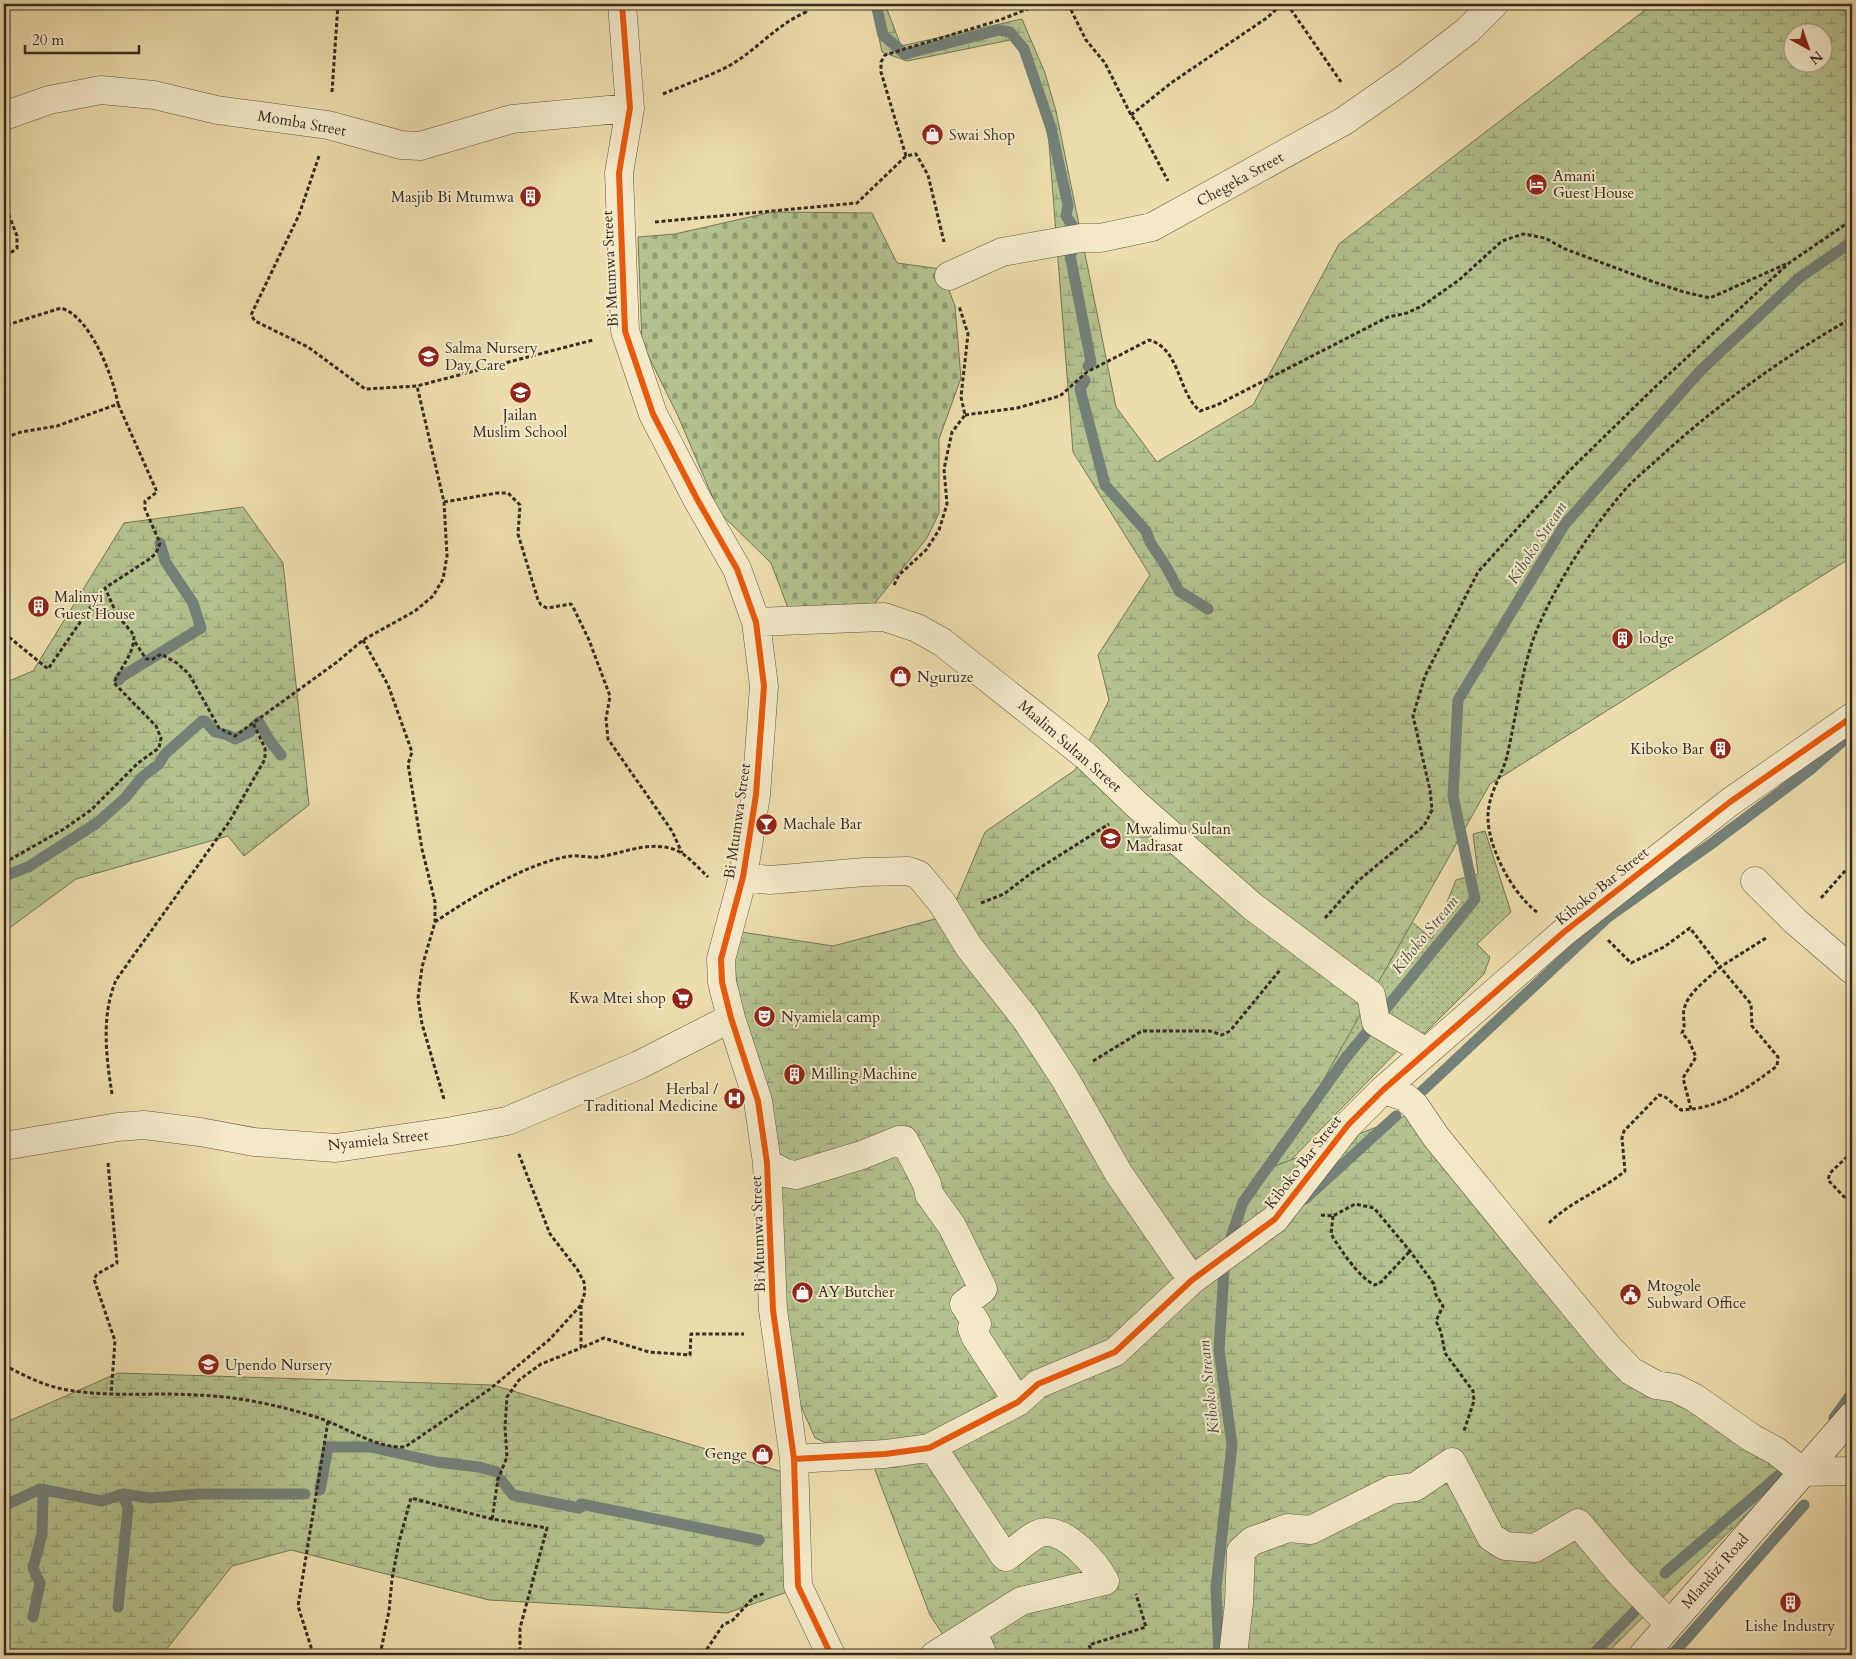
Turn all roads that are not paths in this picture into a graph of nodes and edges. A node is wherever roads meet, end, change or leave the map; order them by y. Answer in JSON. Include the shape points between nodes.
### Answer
{"nodes":[{"id":1,"x":622,"y":4,"type":"edge"},
{"id":2,"x":1494,"y":4,"type":"edge"},
{"id":3,"x":630,"y":108,"type":"junction"},
{"id":4,"x":4,"y":116,"type":"edge"},
{"id":5,"x":950,"y":276,"type":"road end"},
{"id":6,"x":756,"y":622,"type":"junction"},
{"id":7,"x":1852,"y":717,"type":"edge"},
{"id":8,"x":1755,"y":881,"type":"dead end"},
{"id":9,"x":740,"y":887,"type":"junction"},
{"id":10,"x":1852,"y":970,"type":"edge"},
{"id":11,"x":731,"y":1018,"type":"junction"},
{"id":12,"x":1426,"y":1052,"type":"junction"},
{"id":13,"x":1383,"y":1090,"type":"junction"},
{"id":14,"x":4,"y":1146,"type":"edge"},
{"id":15,"x":767,"y":1163,"type":"junction"},
{"id":16,"x":1192,"y":1280,"type":"junction"},
{"id":17,"x":1018,"y":1402,"type":"junction"},
{"id":18,"x":1852,"y":1416,"type":"edge"},
{"id":19,"x":929,"y":1448,"type":"junction"},
{"id":20,"x":794,"y":1459,"type":"junction"},
{"id":21,"x":1852,"y":1471,"type":"edge"},
{"id":22,"x":1795,"y":1480,"type":"junction"},
{"id":23,"x":1669,"y":1624,"type":"junction"},
{"id":24,"x":974,"y":1646,"type":"edge"},
{"id":25,"x":831,"y":1655,"type":"edge"},
{"id":26,"x":935,"y":1655,"type":"edge"},
{"id":27,"x":1232,"y":1655,"type":"edge"},
{"id":28,"x":1643,"y":1655,"type":"edge"}],
"edges":[{"from":1,"to":3,"type":"street","name":"Bi Mtumwa Street"},
{"from":2,"to":5,"type":"street","name":"Chegeka Street","via":[[1467,31],[1344,122],[1152,227],[1002,252]]},
{"from":3,"to":4,"type":"street","name":"Momba Street","via":[[512,119],[420,146],[400,145],[328,125],[101,90],[49,100]]},
{"from":3,"to":6,"type":"street","name":"Bi Mtumwa Street","via":[[619,173],[625,331],[653,414],[737,569]]},
{"from":6,"to":9,"type":"street","name":"Bi Mtumwa Street","via":[[764,686],[756,795]]},
{"from":6,"to":12,"type":"street","name":"Maalim Sultan Street","via":[[878,617],[917,628],[942,642],[1086,756],[1252,906],[1371,995],[1376,1022]]},
{"from":7,"to":12,"type":"street","name":"Kiboko Bar Street","via":[[1730,802],[1564,932]]},
{"from":8,"to":10,"type":"street"},
{"from":9,"to":11,"type":"street","name":"Bi Mtumwa Street","via":[[721,959],[722,982]]},
{"from":9,"to":16,"type":"street","via":[[770,880],[864,872],[919,875],[950,915],[969,947],[1025,1018],[1065,1079],[1119,1174]]},
{"from":11,"to":14,"type":"street","name":"Nyamiela Street","via":[[639,1065],[507,1121],[452,1132],[336,1148],[254,1142],[144,1125]]},
{"from":11,"to":15,"type":"street","name":"Bi Mtumwa Street","via":[[758,1101]]},
{"from":12,"to":13,"type":"street","name":"Kiboko Bar Street"},
{"from":13,"to":16,"type":"street","name":"Kiboko Bar Street","via":[[1348,1125],[1275,1219]]},
{"from":13,"to":22,"type":"street","via":[[1405,1097],[1415,1106],[1436,1137],[1524,1245],[1608,1348],[1631,1371],[1656,1385],[1675,1388],[1695,1398],[1776,1451]]},
{"from":15,"to":17,"type":"street","via":[[796,1175],[904,1140],[929,1194],[952,1226],[983,1289],[964,1304],[977,1324],[972,1328],[975,1336]]},
{"from":15,"to":20,"type":"street","name":"Bi Mtumwa Street","via":[[773,1310]]},
{"from":16,"to":17,"type":"street","name":"Kiboko Bar Street","via":[[1115,1352],[1038,1384]]},
{"from":17,"to":19,"type":"street","name":"Kiboko Bar Street"},
{"from":18,"to":22,"type":"street","name":"Mlandizi Road"},
{"from":19,"to":20,"type":"street","name":"Kiboko Bar Street"},
{"from":19,"to":24,"type":"street","via":[[933,1448],[1006,1557],[1040,1534],[1054,1534],[1067,1540],[1094,1563],[1105,1581],[1021,1601]]},
{"from":20,"to":25,"type":"street","name":"Bi Mtumwa Street","via":[[798,1586]]},
{"from":21,"to":22,"type":"street"},
{"from":22,"to":23,"type":"street","name":"Mlandizi Road"},
{"from":23,"to":27,"type":"street","via":[[1578,1523],[1535,1548],[1505,1546],[1491,1537],[1452,1462],[1415,1487],[1391,1490],[1311,1530],[1288,1528],[1252,1541],[1240,1551],[1239,1603]]},
{"from":23,"to":28,"type":"street","name":"Mlandizi Road"},
{"from":24,"to":26,"type":"street"}]}
